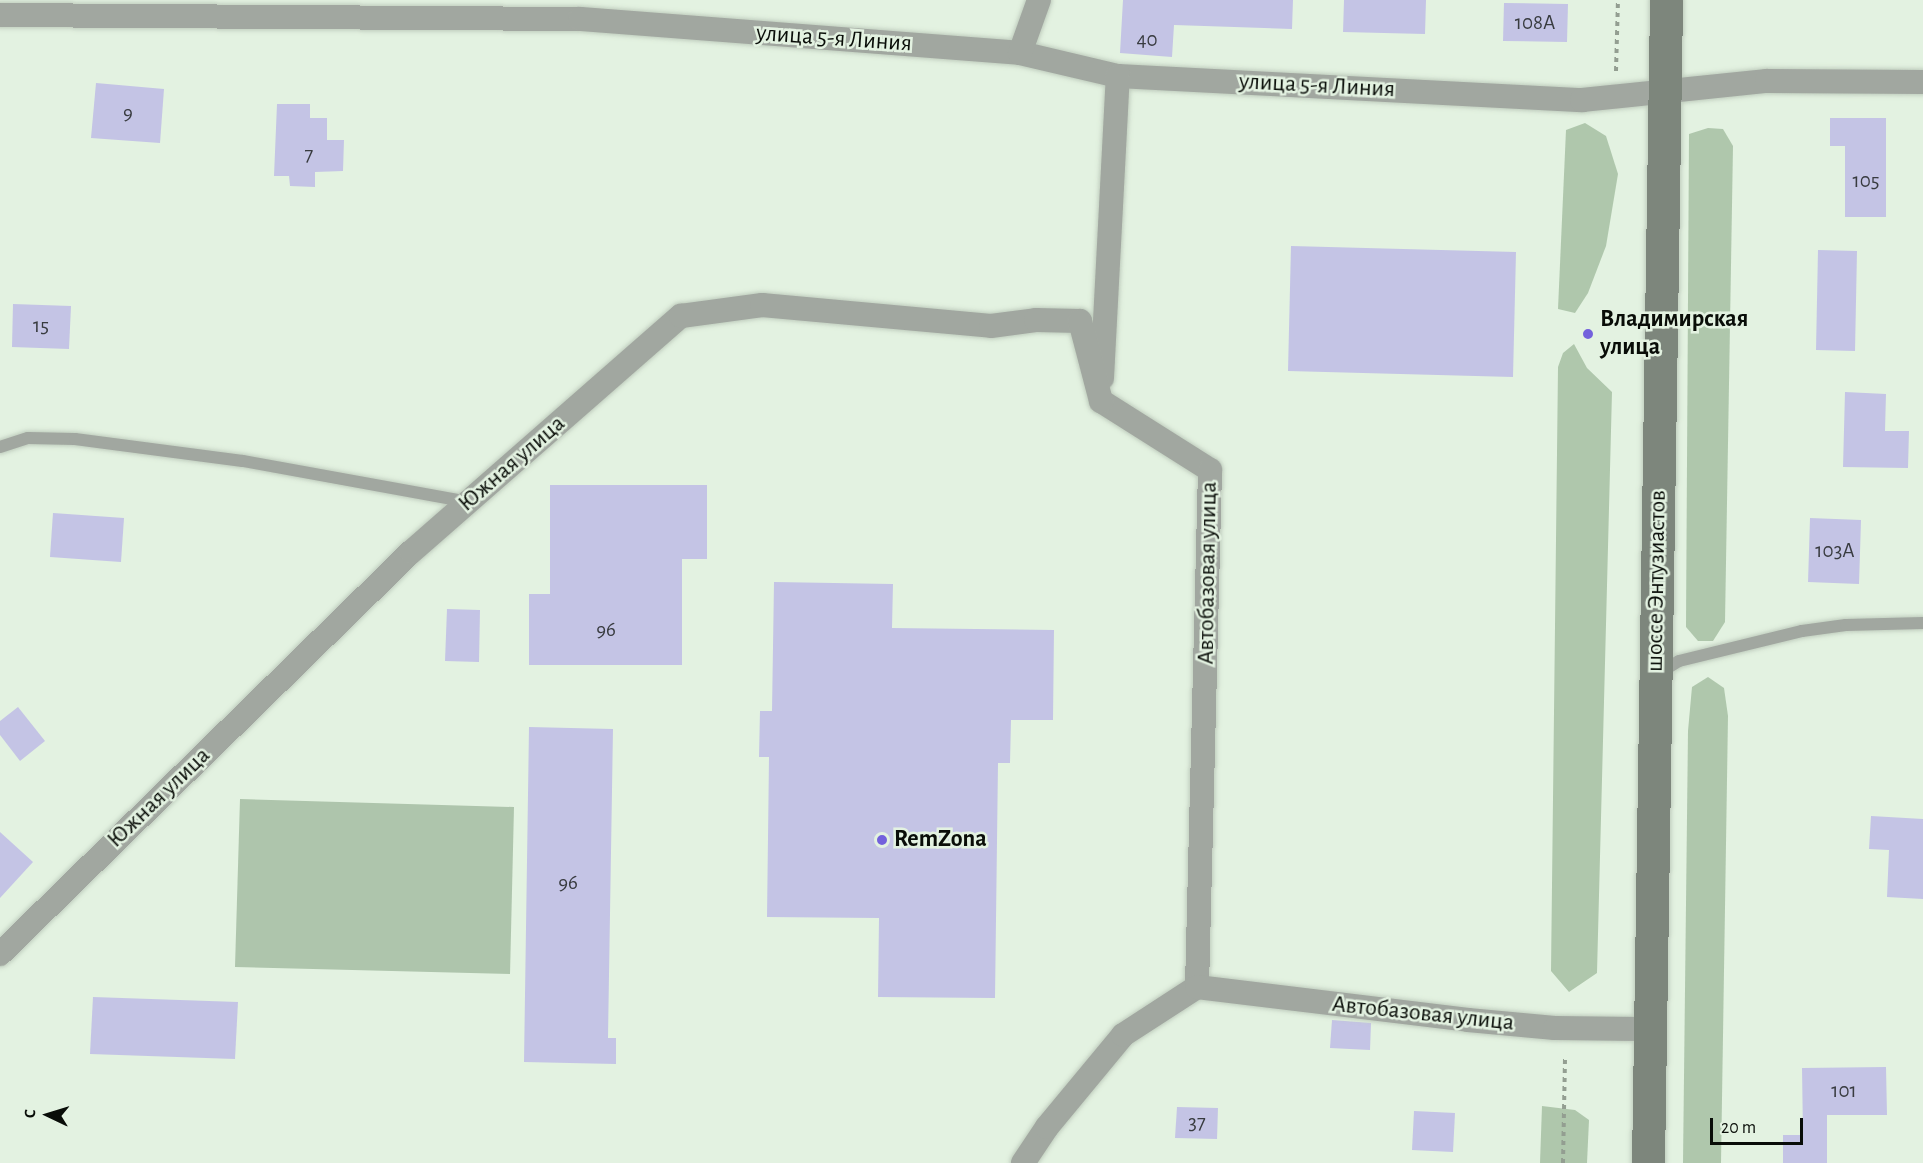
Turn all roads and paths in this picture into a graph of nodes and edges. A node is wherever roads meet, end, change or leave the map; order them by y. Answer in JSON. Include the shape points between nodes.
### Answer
{"nodes":[{"id":1,"x":1039,"y":0,"type":"edge"},
{"id":2,"x":1618,"y":0,"type":"edge"},
{"id":3,"x":1666,"y":0,"type":"edge"},
{"id":4,"x":581,"y":10,"type":"edge"},
{"id":5,"x":0,"y":15,"type":"edge"},
{"id":6,"x":1020,"y":53,"type":"junction"},
{"id":7,"x":1118,"y":76,"type":"junction"},
{"id":8,"x":1923,"y":82,"type":"edge"},
{"id":9,"x":1665,"y":91,"type":"junction"},
{"id":10,"x":1616,"y":96,"type":"junction"},
{"id":11,"x":1101,"y":401,"type":"junction"},
{"id":12,"x":0,"y":447,"type":"edge"},
{"id":13,"x":468,"y":502,"type":"junction"},
{"id":14,"x":1923,"y":623,"type":"edge"},
{"id":15,"x":1656,"y":675,"type":"junction"},
{"id":16,"x":0,"y":954,"type":"edge"},
{"id":17,"x":1197,"y":987,"type":"junction"},
{"id":18,"x":1565,"y":1028,"type":"junction"},
{"id":19,"x":1650,"y":1029,"type":"junction"},
{"id":20,"x":1023,"y":1163,"type":"edge"},
{"id":21,"x":1563,"y":1163,"type":"edge"},
{"id":22,"x":1648,"y":1163,"type":"edge"}],
"edges":[{"from":1,"to":6,"type":"street"},
{"from":2,"to":10,"type":"path"},
{"from":3,"to":9,"type":"main road","name":"шоссе Энтузиастов"},
{"from":4,"to":5,"type":"street","name":"улица 5-я Линия"},
{"from":4,"to":6,"type":"street","name":"улица 5-я Линия"},
{"from":6,"to":7,"type":"street","name":"улица 5-я Линия"},
{"from":7,"to":10,"type":"street","name":"улица 5-я Линия","via":[[1582,100]]},
{"from":7,"to":11,"type":"street"},
{"from":8,"to":9,"type":"street","name":"улица 5-я Линия","via":[[1767,81]]},
{"from":9,"to":10,"type":"street","name":"улица 5-я Линия"},
{"from":9,"to":15,"type":"main road","name":"шоссе Энтузиастов"},
{"from":11,"to":13,"type":"street","name":"Южная улица","via":[[1080,321],[1036,320],[991,326],[762,305],[681,316]]},
{"from":11,"to":17,"type":"street","name":"Автобазовая улица","via":[[1210,470]]},
{"from":12,"to":13,"type":"lane","via":[[28,438],[75,439],[243,461]]},
{"from":13,"to":16,"type":"street","name":"Южная улица","via":[[402,560]]},
{"from":14,"to":15,"type":"lane","via":[[1846,625],[1802,631],[1679,661]]},
{"from":15,"to":19,"type":"main road","name":"шоссе Энтузиастов"},
{"from":17,"to":18,"type":"street","name":"Автобазовая улица"},
{"from":17,"to":20,"type":"street","via":[[1123,1035],[1047,1127]]},
{"from":18,"to":19,"type":"street","name":"Автобазовая улица"},
{"from":18,"to":21,"type":"path"},
{"from":19,"to":22,"type":"main road","name":"шоссе Энтузиастов"}]}
